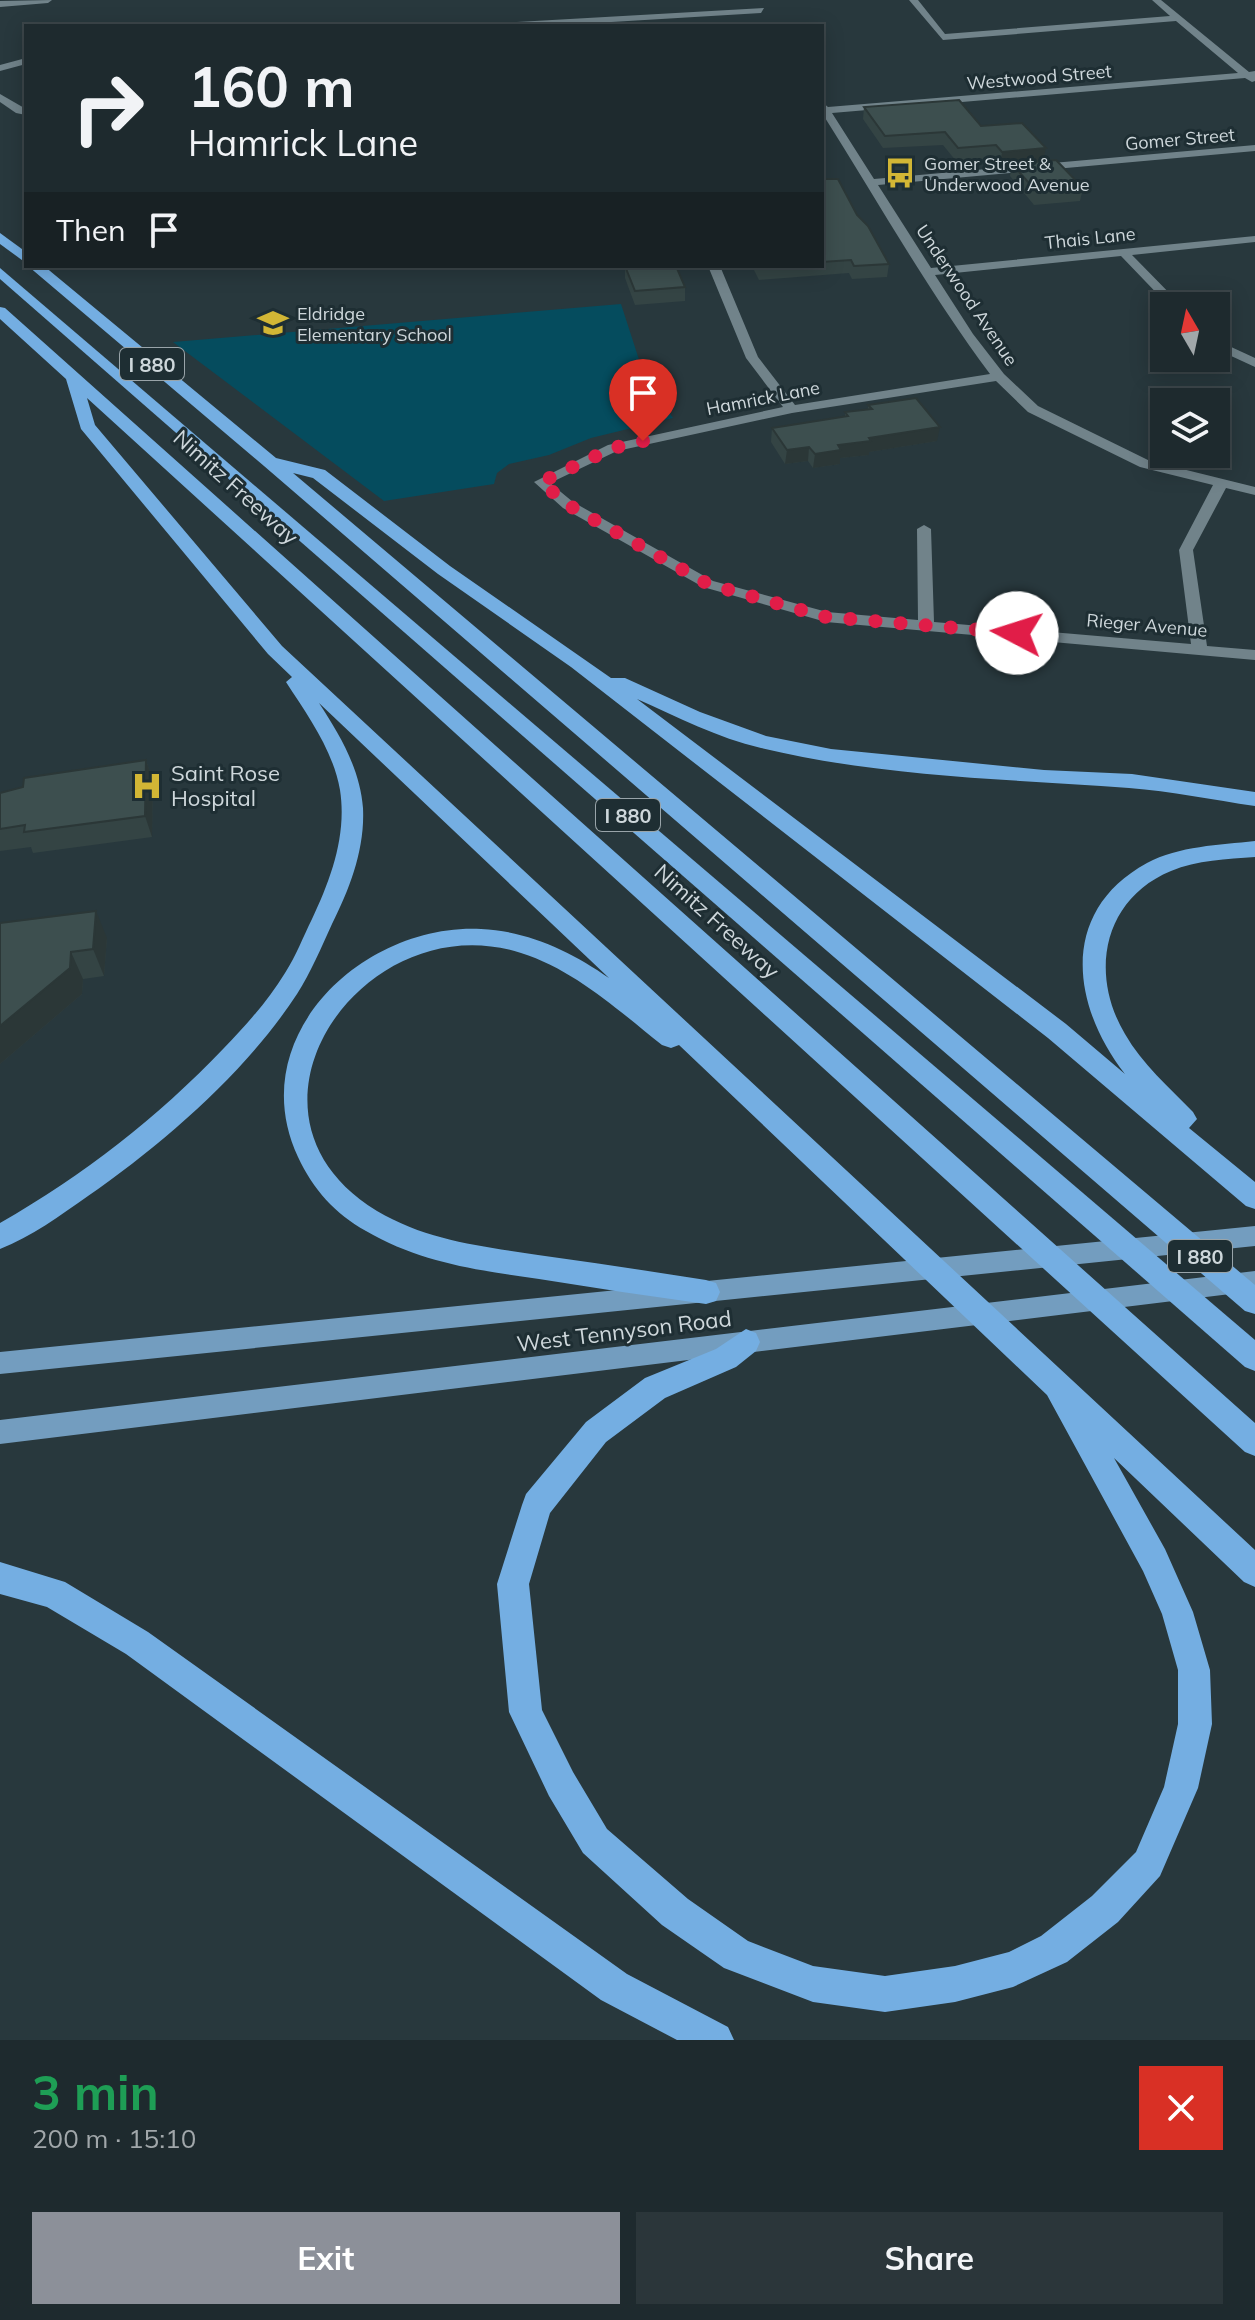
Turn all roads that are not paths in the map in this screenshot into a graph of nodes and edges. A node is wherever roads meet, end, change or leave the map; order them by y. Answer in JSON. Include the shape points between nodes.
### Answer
{"nodes":[{"id":1,"x":48,"y":0,"type":"edge"},
{"id":2,"x":754,"y":0,"type":"edge"},
{"id":3,"x":913,"y":0,"type":"edge"},
{"id":4,"x":1156,"y":0,"type":"edge"},
{"id":5,"x":0,"y":4,"type":"edge"},
{"id":6,"x":1178,"y":18,"type":"junction"},
{"id":7,"x":545,"y":24,"type":"edge"},
{"id":8,"x":24,"y":62,"type":"edge"},
{"id":9,"x":0,"y":68,"type":"edge"},
{"id":10,"x":1252,"y":76,"type":"edge"},
{"id":11,"x":0,"y":97,"type":"edge"},
{"id":12,"x":824,"y":108,"type":"edge"},
{"id":13,"x":24,"y":112,"type":"edge"},
{"id":14,"x":1255,"y":148,"type":"edge"},
{"id":15,"x":869,"y":183,"type":"junction"},
{"id":16,"x":0,"y":237,"type":"edge"},
{"id":17,"x":1255,"y":239,"type":"edge"},
{"id":18,"x":1124,"y":253,"type":"junction"},
{"id":19,"x":24,"y":257,"type":"edge"},
{"id":20,"x":37,"y":268,"type":"edge"},
{"id":21,"x":715,"y":268,"type":"edge"},
{"id":22,"x":0,"y":272,"type":"edge"},
{"id":23,"x":929,"y":272,"type":"junction"},
{"id":24,"x":1162,"y":292,"type":"edge"},
{"id":25,"x":0,"y":311,"type":"edge"},
{"id":26,"x":1230,"y":351,"type":"edge"},
{"id":27,"x":1255,"y":363,"type":"edge"},
{"id":28,"x":73,"y":377,"type":"junction"},
{"id":29,"x":999,"y":377,"type":"junction"},
{"id":30,"x":792,"y":409,"type":"junction"},
{"id":31,"x":270,"y":462,"type":"junction"},
{"id":32,"x":541,"y":482,"type":"joint"},
{"id":33,"x":1221,"y":484,"type":"junction"},
{"id":34,"x":1255,"y":491,"type":"edge"},
{"id":35,"x":924,"y":529,"type":"dead end"},
{"id":36,"x":926,"y":625,"type":"junction"},
{"id":37,"x":275,"y":650,"type":"junction"},
{"id":38,"x":1200,"y":650,"type":"junction"},
{"id":39,"x":1255,"y":655,"type":"edge"},
{"id":40,"x":578,"y":663,"type":"junction"},
{"id":41,"x":1255,"y":799,"type":"edge"},
{"id":42,"x":1255,"y":849,"type":"edge"},
{"id":43,"x":768,"y":1110,"type":"junction"},
{"id":44,"x":1255,"y":1195,"type":"edge"},
{"id":45,"x":1255,"y":1236,"type":"edge"},
{"id":46,"x":0,"y":1237,"type":"edge"},
{"id":47,"x":1255,"y":1281,"type":"edge"},
{"id":48,"x":706,"y":1292,"type":"junction"},
{"id":49,"x":1255,"y":1302,"type":"edge"},
{"id":50,"x":746,"y":1342,"type":"junction"},
{"id":51,"x":1255,"y":1358,"type":"edge"},
{"id":52,"x":0,"y":1363,"type":"edge"},
{"id":53,"x":1058,"y":1387,"type":"junction"},
{"id":54,"x":0,"y":1432,"type":"edge"},
{"id":55,"x":1255,"y":1442,"type":"edge"},
{"id":56,"x":1255,"y":1571,"type":"edge"},
{"id":57,"x":0,"y":1578,"type":"edge"},
{"id":58,"x":715,"y":2040,"type":"edge"}],
"edges":[{"from":1,"to":5,"type":"street"},
{"from":2,"to":7,"type":"street","via":[[763,14]]},
{"from":3,"to":6,"type":"street","via":[[943,37]]},
{"from":4,"to":6,"type":"street"},
{"from":6,"to":10,"type":"street"},
{"from":8,"to":9,"type":"street"},
{"from":10,"to":12,"type":"street","name":"Westwood Street"},
{"from":11,"to":13,"type":"street"},
{"from":12,"to":15,"type":"street","name":"Underwood Avenue"},
{"from":14,"to":15,"type":"street","name":"Gomer Street"},
{"from":15,"to":23,"type":"street","name":"Underwood Avenue"},
{"from":16,"to":19,"type":"highway"},
{"from":17,"to":18,"type":"street","name":"Thais Lane"},
{"from":18,"to":23,"type":"street","name":"Thais Lane"},
{"from":18,"to":24,"type":"street"},
{"from":20,"to":31,"type":"highway","name":"Nimitz Freeway","number":"I 880"},
{"from":21,"to":30,"type":"street","via":[[752,358]]},
{"from":22,"to":51,"type":"highway","number":"I 880"},
{"from":23,"to":29,"type":"street","name":"Underwood Avenue"},
{"from":25,"to":28,"type":"highway","name":"Nimitz Freeway","number":"I 880"},
{"from":26,"to":27,"type":"street"},
{"from":28,"to":37,"type":"highway","via":[[87,426]]},
{"from":28,"to":55,"type":"highway","name":"Nimitz Freeway","number":"I 880"},
{"from":29,"to":30,"type":"street","name":"Hamrick Lane"},
{"from":29,"to":33,"type":"street","name":"Underwood Avenue","via":[[1033,409],[1083,435],[1145,464]]},
{"from":30,"to":32,"type":"street","name":"Hamrick Lane","via":[[613,448]]},
{"from":31,"to":40,"type":"highway","via":[[319,474]]},
{"from":31,"to":49,"type":"highway","name":"Nimitz Freeway","number":"I 880"},
{"from":32,"to":36,"type":"street","name":"Rieger Avenue","via":[[568,505],[708,584],[826,617]]},
{"from":33,"to":34,"type":"street","name":"Underwood Avenue"},
{"from":33,"to":38,"type":"street","via":[[1186,550]]},
{"from":35,"to":36,"type":"street"},
{"from":36,"to":38,"type":"street","name":"Rieger Avenue"},
{"from":37,"to":43,"type":"highway"},
{"from":37,"to":46,"type":"highway","via":[[338,748],[350,791],[348,863],[327,913],[294,980],[192,1100],[119,1161]]},
{"from":38,"to":39,"type":"street","name":"Rieger Avenue"},
{"from":40,"to":41,"type":"highway","via":[[693,717],[776,745],[831,756],[1132,781]]},
{"from":40,"to":44,"type":"highway","via":[[1044,1021]]},
{"from":42,"to":44,"type":"highway","via":[[1191,858],[1157,867],[1136,880],[1102,919],[1091,971],[1108,1025],[1129,1062]]},
{"from":43,"to":48,"type":"highway","via":[[572,963],[500,939],[440,941],[409,948],[373,966],[338,995],[312,1027],[297,1061],[293,1099],[308,1152],[337,1196],[405,1239],[454,1254]]},
{"from":43,"to":53,"type":"highway"},
{"from":45,"to":48,"type":"main road","name":"West Tennyson Road"},
{"from":47,"to":50,"type":"main road","name":"West Tennyson Road"},
{"from":48,"to":52,"type":"main road","name":"West Tennyson Road"},
{"from":50,"to":53,"type":"highway","via":[[726,1358],[655,1388],[596,1432],[537,1505],[513,1584],[526,1712],[595,1841],[675,1912],[737,1955],[813,1984],[885,1994],[955,1984],[1013,1969],[1054,1949],[1105,1909],[1148,1864],[1181,1788],[1195,1724],[1194,1670],[1177,1612]]},
{"from":50,"to":54,"type":"main road","name":"West Tennyson Road"},
{"from":53,"to":56,"type":"highway"},
{"from":57,"to":58,"type":"highway","via":[[54,1593],[137,1643],[614,1987]]}]}
